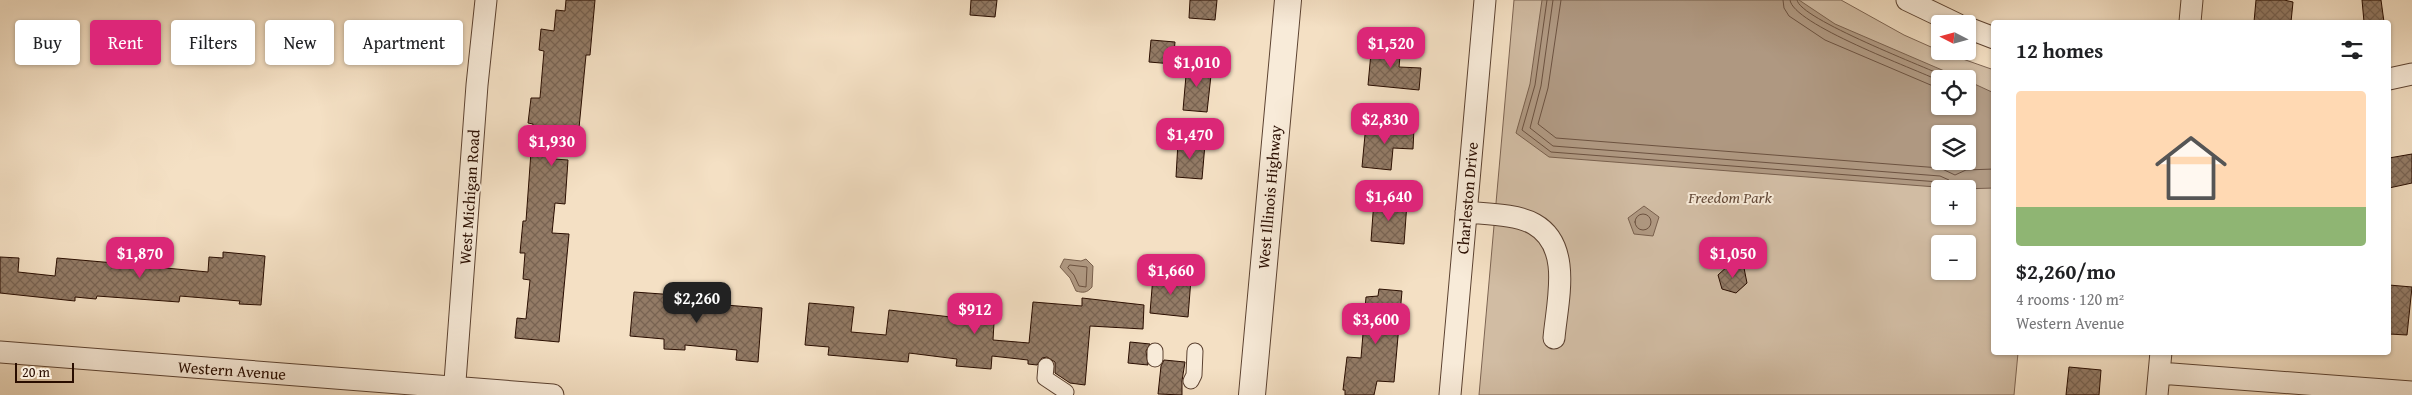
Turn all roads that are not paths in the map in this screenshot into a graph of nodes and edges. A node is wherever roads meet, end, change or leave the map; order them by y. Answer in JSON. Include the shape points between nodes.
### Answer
{"nodes":[{"id":1,"x":486,"y":0,"type":"edge"},
{"id":2,"x":1288,"y":0,"type":"edge"},
{"id":3,"x":1485,"y":0,"type":"edge"},
{"id":4,"x":1907,"y":0,"type":"edge"},
{"id":5,"x":2192,"y":0,"type":"edge"},
{"id":6,"x":1938,"y":15,"type":"edge"},
{"id":7,"x":2190,"y":20,"type":"edge"},
{"id":8,"x":1976,"y":31,"type":"edge"},
{"id":9,"x":1991,"y":37,"type":"edge"},
{"id":10,"x":2412,"y":74,"type":"edge"},
{"id":11,"x":2391,"y":79,"type":"edge"},
{"id":12,"x":1466,"y":212,"type":"junction"},
{"id":13,"x":1554,"y":338,"type":"dead end"},
{"id":14,"x":1195,"y":351,"type":"dead end"},
{"id":15,"x":0,"y":352,"type":"edge"},
{"id":16,"x":2160,"y":363,"type":"edge"},
{"id":17,"x":1046,"y":366,"type":"dead end"},
{"id":18,"x":1190,"y":381,"type":"dead end"},
{"id":19,"x":454,"y":391,"type":"edge"},
{"id":20,"x":1066,"y":392,"type":"dead end"},
{"id":21,"x":2412,"y":392,"type":"edge"},
{"id":22,"x":553,"y":395,"type":"edge"},
{"id":23,"x":1252,"y":395,"type":"edge"},
{"id":24,"x":1450,"y":395,"type":"edge"},
{"id":25,"x":2157,"y":395,"type":"edge"}],
"edges":[{"from":1,"to":19,"type":"street","name":"West Michigan Road"},
{"from":2,"to":23,"type":"street","name":"West Illinois Highway"},
{"from":3,"to":12,"type":"street","name":"Charleston Drive"},
{"from":4,"to":6,"type":"street"},
{"from":5,"to":7,"type":"street"},
{"from":8,"to":9,"type":"street"},
{"from":10,"to":11,"type":"street"},
{"from":12,"to":13,"type":"street","via":[[1508,216],[1534,224],[1551,239],[1560,266]]},
{"from":12,"to":24,"type":"street","name":"Charleston Drive"},
{"from":14,"to":18,"type":"street","via":[[1194,375]]},
{"from":15,"to":19,"type":"street","name":"Western Avenue"},
{"from":16,"to":21,"type":"street"},
{"from":16,"to":25,"type":"street"},
{"from":17,"to":20,"type":"street","via":[[1046,378]]},
{"from":19,"to":22,"type":"street","name":"Western Avenue"}]}
